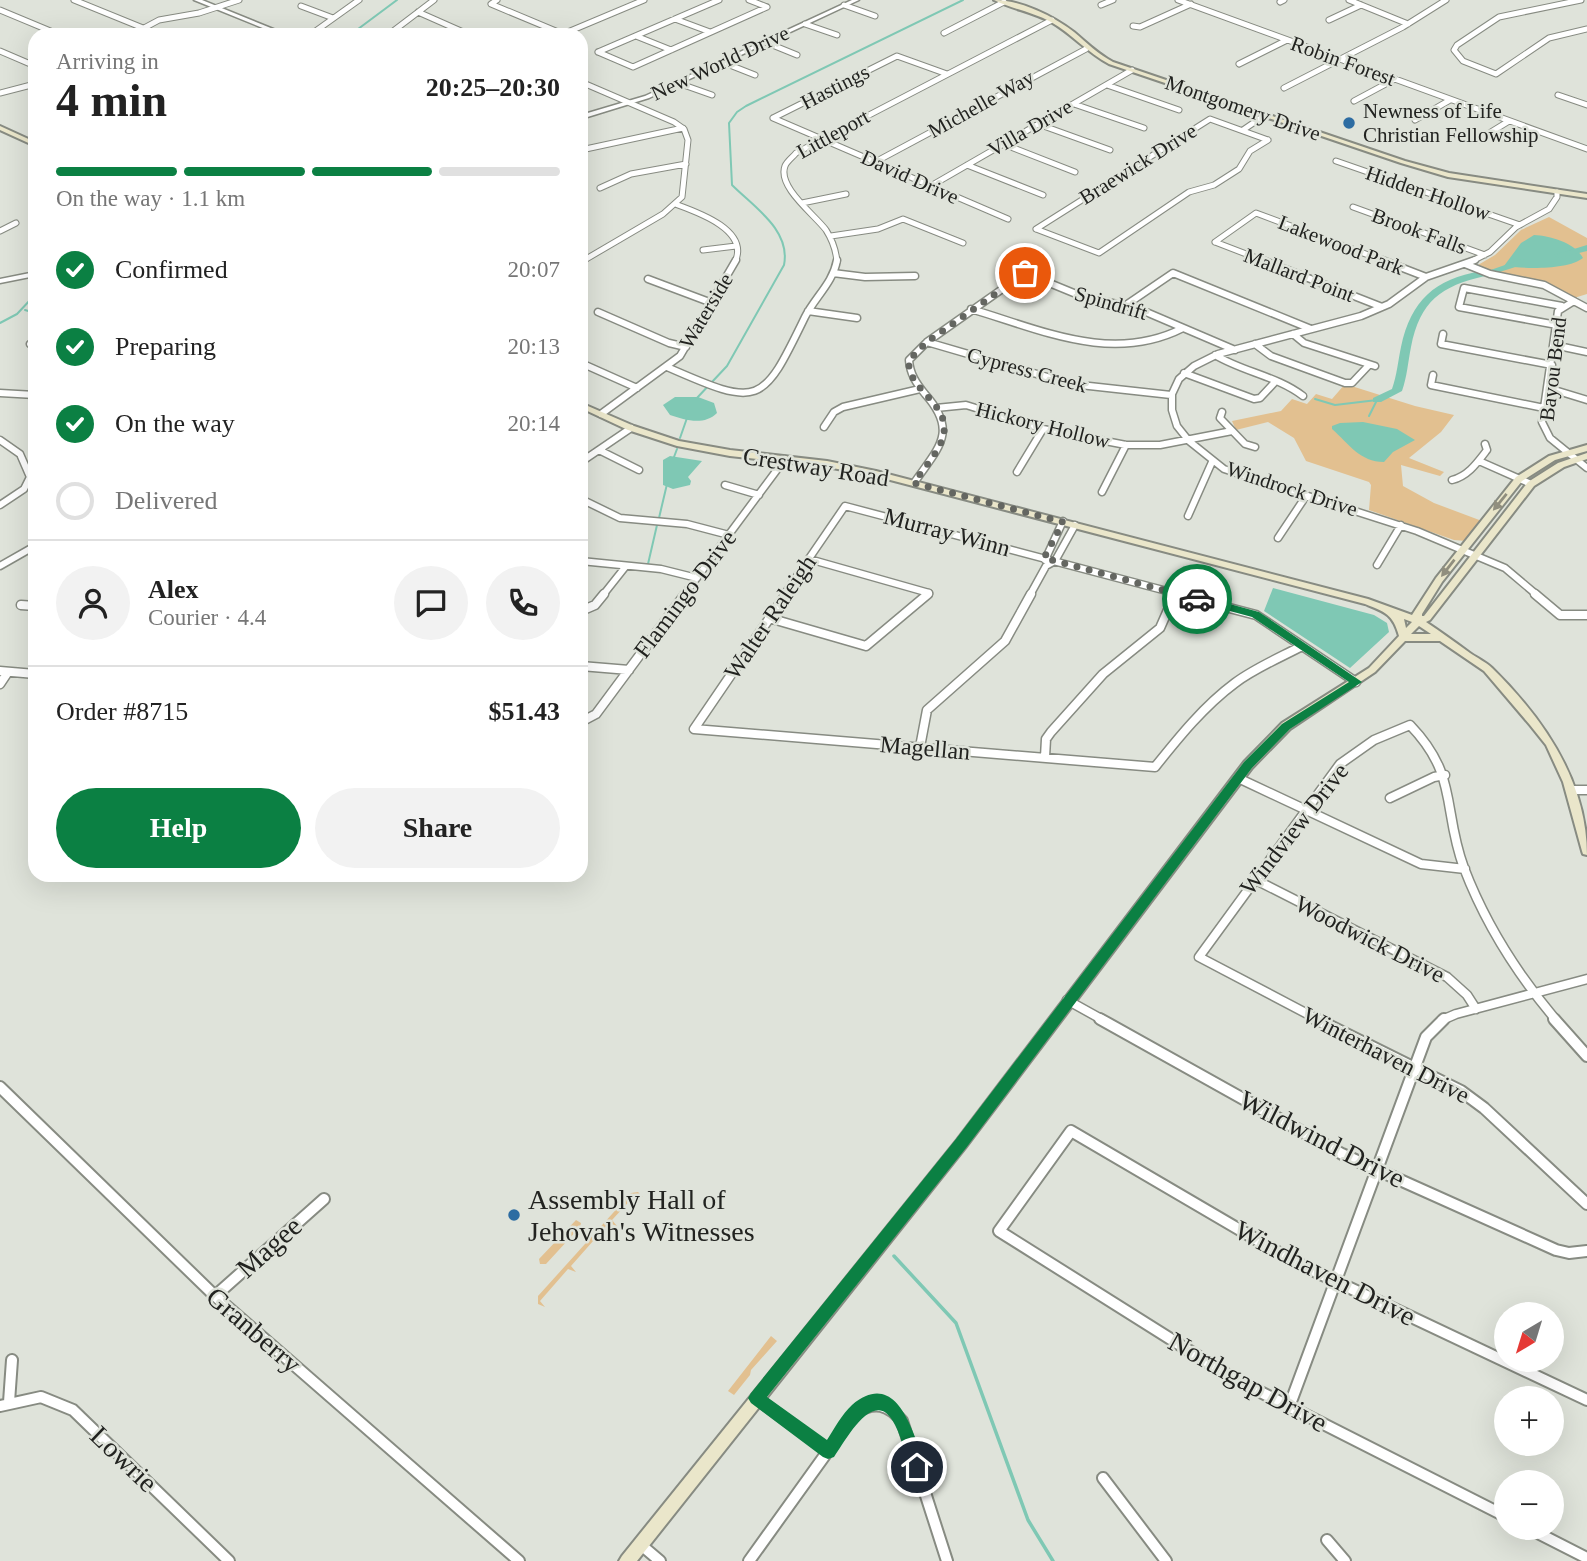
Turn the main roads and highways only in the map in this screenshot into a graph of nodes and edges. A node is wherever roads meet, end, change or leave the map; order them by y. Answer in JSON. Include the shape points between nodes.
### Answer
{"nodes":[{"id":1,"x":1000,"y":1,"type":"edge"},
{"id":2,"x":0,"y":128,"type":"edge"},
{"id":3,"x":28,"y":141,"type":"edge"},
{"id":4,"x":1587,"y":196,"type":"edge"},
{"id":5,"x":588,"y":408,"type":"edge"},
{"id":6,"x":1587,"y":448,"type":"edge"},
{"id":7,"x":1572,"y":456,"type":"junction"},
{"id":8,"x":1587,"y":456,"type":"edge"},
{"id":9,"x":1428,"y":599,"type":"junction"},
{"id":10,"x":1381,"y":606,"type":"junction"},
{"id":11,"x":1432,"y":610,"type":"junction"},
{"id":12,"x":1418,"y":621,"type":"junction"},
{"id":13,"x":1405,"y":637,"type":"junction"},
{"id":14,"x":1451,"y":641,"type":"junction"},
{"id":15,"x":1587,"y":851,"type":"edge"},
{"id":16,"x":627,"y":1561,"type":"edge"}],
"edges":[{"from":1,"to":4,"type":"main road","name":"Montgomery Drive","via":[[1052,20],[1086,48],[1132,70],[1434,172]]},
{"from":2,"to":3,"type":"main road"},
{"from":5,"to":10,"type":"main road","name":"Crestway Road","via":[[631,428],[702,449],[842,467],[914,483]]},
{"from":6,"to":7,"type":"main road"},
{"from":7,"to":8,"type":"main road"},
{"from":7,"to":9,"type":"main road","one_way":true,"via":[[1540,465],[1519,479]]},
{"from":7,"to":11,"type":"main road","via":[[1531,484]]},
{"from":9,"to":10,"type":"main road","via":[[1413,608]]},
{"from":9,"to":12,"type":"main road","via":[[1417,614]]},
{"from":10,"to":12,"type":"main road","name":"Crestway Road"},
{"from":10,"to":13,"type":"main road","via":[[1399,619]]},
{"from":11,"to":12,"type":"main road"},
{"from":11,"to":14,"type":"main road","via":[[1433,621]]},
{"from":12,"to":13,"type":"main road"},
{"from":12,"to":14,"type":"main road","name":"Crestway Road"},
{"from":13,"to":14,"type":"main road"},
{"from":13,"to":16,"type":"main road","via":[[1356,682],[1268,742],[961,1144]]},
{"from":14,"to":15,"type":"main road","name":"Crestway Road","via":[[1487,669],[1550,744],[1570,790]]}]}
